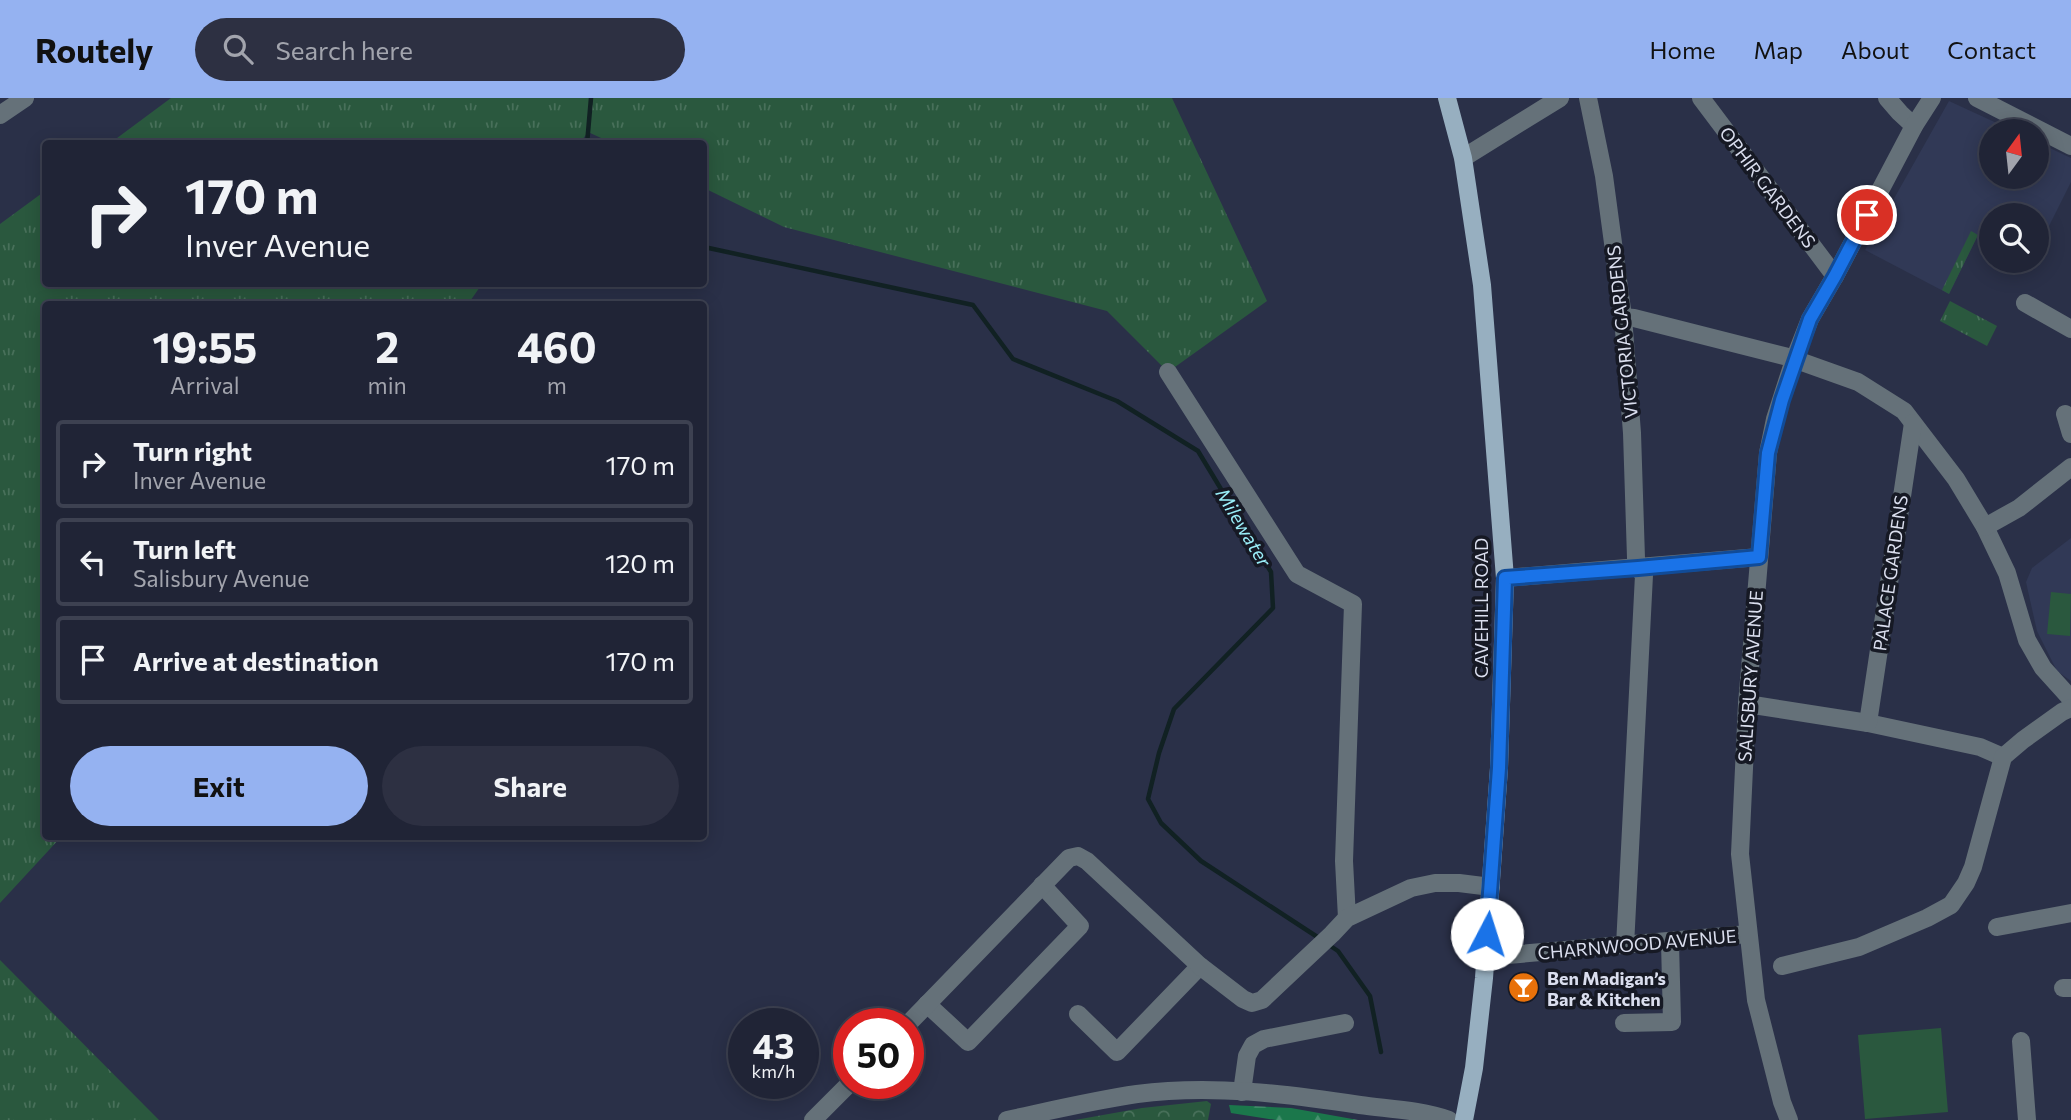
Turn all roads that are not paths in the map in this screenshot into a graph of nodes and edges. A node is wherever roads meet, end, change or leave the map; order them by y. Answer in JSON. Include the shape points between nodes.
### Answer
{"nodes":[{"id":1,"x":25,"y":98,"type":"edge"},
{"id":2,"x":1447,"y":98,"type":"edge"},
{"id":3,"x":1560,"y":98,"type":"edge"},
{"id":4,"x":1588,"y":98,"type":"edge"},
{"id":5,"x":1701,"y":98,"type":"edge"},
{"id":6,"x":1887,"y":98,"type":"edge"},
{"id":7,"x":1932,"y":98,"type":"edge"},
{"id":8,"x":1977,"y":98,"type":"edge"},
{"id":9,"x":0,"y":115,"type":"edge"},
{"id":10,"x":1914,"y":127,"type":"junction"},
{"id":11,"x":2071,"y":146,"type":"edge"},
{"id":12,"x":1463,"y":158,"type":"junction"},
{"id":13,"x":1835,"y":276,"type":"junction"},
{"id":14,"x":2025,"y":303,"type":"dead end"},
{"id":15,"x":1623,"y":317,"type":"junction"},
{"id":16,"x":2069,"y":322,"type":"edge"},
{"id":17,"x":1794,"y":360,"type":"junction"},
{"id":18,"x":1168,"y":372,"type":"dead end"},
{"id":19,"x":2065,"y":414,"type":"dead end"},
{"id":20,"x":1913,"y":423,"type":"junction"},
{"id":21,"x":2071,"y":434,"type":"edge"},
{"id":22,"x":2071,"y":467,"type":"edge"},
{"id":23,"x":1985,"y":527,"type":"junction"},
{"id":24,"x":1759,"y":557,"type":"junction"},
{"id":25,"x":1638,"y":568,"type":"junction"},
{"id":26,"x":1505,"y":578,"type":"junction"},
{"id":27,"x":2071,"y":699,"type":"edge"},
{"id":28,"x":1747,"y":704,"type":"junction"},
{"id":29,"x":2071,"y":708,"type":"edge"},
{"id":30,"x":1868,"y":723,"type":"junction"},
{"id":31,"x":2003,"y":757,"type":"junction"},
{"id":32,"x":1042,"y":886,"type":"junction"},
{"id":33,"x":1491,"y":887,"type":"junction"},
{"id":34,"x":2071,"y":913,"type":"edge"},
{"id":35,"x":1347,"y":918,"type":"junction"},
{"id":36,"x":1997,"y":927,"type":"dead end"},
{"id":37,"x":1748,"y":934,"type":"junction"},
{"id":38,"x":1670,"y":942,"type":"junction"},
{"id":39,"x":1625,"y":946,"type":"junction"},
{"id":40,"x":1485,"y":957,"type":"junction"},
{"id":41,"x":1200,"y":966,"type":"junction"},
{"id":42,"x":1782,"y":966,"type":"dead end"},
{"id":43,"x":927,"y":1004,"type":"junction"},
{"id":44,"x":923,"y":1008,"type":"edge"},
{"id":45,"x":1078,"y":1014,"type":"dead end"},
{"id":46,"x":1345,"y":1023,"type":"dead end"},
{"id":47,"x":1624,"y":1023,"type":"dead end"},
{"id":48,"x":2021,"y":1041,"type":"dead end"},
{"id":49,"x":1242,"y":1092,"type":"junction"},
{"id":50,"x":834,"y":1099,"type":"edge"},
{"id":51,"x":814,"y":1120,"type":"edge"},
{"id":52,"x":1007,"y":1120,"type":"edge"},
{"id":53,"x":1449,"y":1120,"type":"edge"},
{"id":54,"x":1464,"y":1120,"type":"edge"},
{"id":55,"x":1789,"y":1120,"type":"edge"},
{"id":56,"x":2027,"y":1120,"type":"edge"}],
"edges":[{"from":1,"to":9,"type":"street"},
{"from":2,"to":12,"type":"main road","name":"CAVEHILL ROAD"},
{"from":3,"to":12,"type":"street"},
{"from":4,"to":15,"type":"street","name":"VICTORIA GARDENS"},
{"from":5,"to":13,"type":"street","name":"OPHIR GARDENS"},
{"from":6,"to":10,"type":"street"},
{"from":7,"to":10,"type":"street","name":"SALISBURY AVENUE"},
{"from":8,"to":11,"type":"street"},
{"from":10,"to":13,"type":"street","name":"SALISBURY AVENUE"},
{"from":12,"to":26,"type":"main road","name":"CAVEHILL ROAD","via":[[1482,285]]},
{"from":13,"to":17,"type":"street","name":"SALISBURY AVENUE","via":[[1810,319]]},
{"from":14,"to":16,"type":"street"},
{"from":15,"to":17,"type":"street"},
{"from":15,"to":25,"type":"street","name":"VICTORIA GARDENS"},
{"from":17,"to":20,"type":"street","via":[[1858,382],[1904,411]]},
{"from":17,"to":24,"type":"street","name":"SALISBURY AVENUE","via":[[1768,453]]},
{"from":18,"to":35,"type":"street","via":[[1297,574],[1353,604],[1344,861]]},
{"from":19,"to":21,"type":"street"},
{"from":20,"to":23,"type":"street"},
{"from":20,"to":30,"type":"street","name":"PALACE GARDENS"},
{"from":22,"to":23,"type":"street","via":[[2019,508]]},
{"from":23,"to":27,"type":"street","via":[[2007,573],[2027,640],[2043,668]]},
{"from":24,"to":25,"type":"street"},
{"from":24,"to":28,"type":"street","name":"SALISBURY AVENUE"},
{"from":25,"to":26,"type":"street"},
{"from":25,"to":39,"type":"street","name":"VICTORIA GARDENS","via":[[1644,575]]},
{"from":26,"to":33,"type":"main road","name":"CAVEHILL ROAD"},
{"from":28,"to":30,"type":"street"},
{"from":28,"to":37,"type":"street","name":"SALISBURY AVENUE","via":[[1740,854]]},
{"from":29,"to":31,"type":"street"},
{"from":30,"to":31,"type":"street","via":[[1980,747]]},
{"from":31,"to":42,"type":"street","via":[[1973,867],[1951,905],[1858,947]]},
{"from":32,"to":41,"type":"street","via":[[1069,858],[1079,856]]},
{"from":32,"to":43,"type":"street"},
{"from":32,"to":43,"type":"street","via":[[1080,926],[968,1042]]},
{"from":33,"to":35,"type":"street","via":[[1435,883],[1410,888]]},
{"from":33,"to":40,"type":"main road","name":"CAVEHILL ROAD"},
{"from":34,"to":36,"type":"street"},
{"from":35,"to":41,"type":"street","via":[[1262,1000],[1252,1003],[1243,999]]},
{"from":37,"to":38,"type":"street","name":"CHARNWOOD AVENUE"},
{"from":37,"to":55,"type":"street","name":"SALISBURY AVENUE","via":[[1756,1000]]},
{"from":38,"to":39,"type":"street","name":"CHARNWOOD AVENUE"},
{"from":38,"to":47,"type":"street","via":[[1672,1022]]},
{"from":39,"to":40,"type":"street","name":"CHARNWOOD AVENUE"},
{"from":40,"to":54,"type":"main road","name":"CAVEHILL ROAD"},
{"from":41,"to":45,"type":"street","via":[[1117,1052]]},
{"from":43,"to":44,"type":"street"},
{"from":46,"to":49,"type":"street","via":[[1253,1045]]},
{"from":48,"to":56,"type":"street"},
{"from":49,"to":52,"type":"street","via":[[1138,1094]]},
{"from":49,"to":53,"type":"street","via":[[1308,1097]]},
{"from":50,"to":51,"type":"street"}]}
